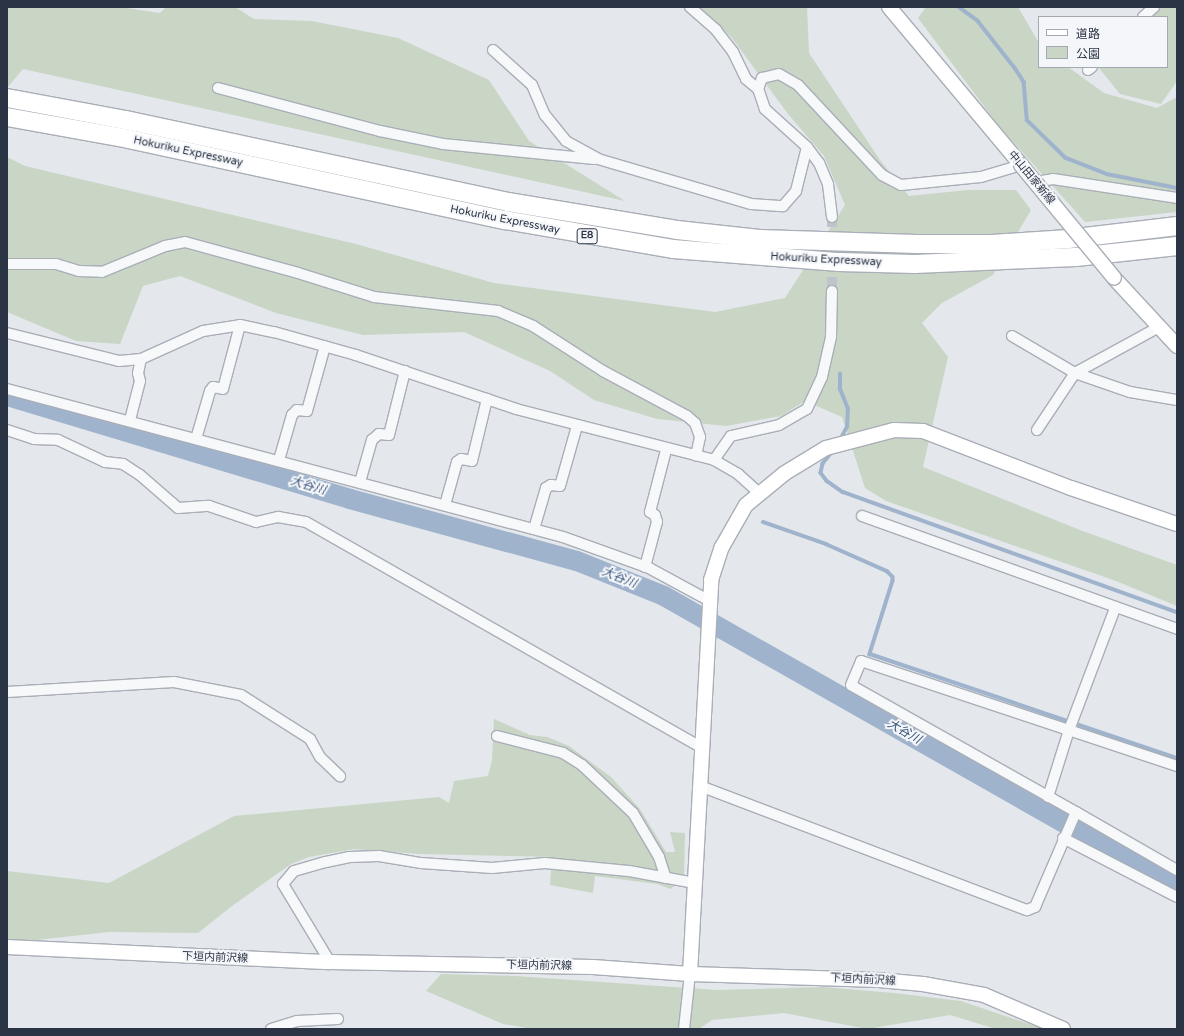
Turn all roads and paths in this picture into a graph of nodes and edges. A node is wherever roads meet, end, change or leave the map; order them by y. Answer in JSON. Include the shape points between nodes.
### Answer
{"nodes":[{"id":1,"x":690,"y":7,"type":"edge"},
{"id":2,"x":889,"y":7,"type":"edge"},
{"id":3,"x":1154,"y":7,"type":"edge"},
{"id":4,"x":1144,"y":16,"type":"edge"},
{"id":5,"x":493,"y":50,"type":"dead end"},
{"id":6,"x":218,"y":88,"type":"dead end"},
{"id":7,"x":758,"y":89,"type":"junction"},
{"id":8,"x":7,"y":98,"type":"edge"},
{"id":9,"x":7,"y":116,"type":"edge"},
{"id":10,"x":807,"y":147,"type":"junction"},
{"id":11,"x":598,"y":159,"type":"junction"},
{"id":12,"x":1021,"y":165,"type":"junction"},
{"id":13,"x":1035,"y":182,"type":"junction"},
{"id":14,"x":1177,"y":198,"type":"edge"},
{"id":15,"x":832,"y":216,"type":"tunnel mouth"},
{"id":16,"x":1177,"y":226,"type":"edge"},
{"id":17,"x":1177,"y":246,"type":"edge"},
{"id":18,"x":7,"y":264,"type":"edge"},
{"id":19,"x":832,"y":291,"type":"tunnel mouth"},
{"id":20,"x":240,"y":326,"type":"junction"},
{"id":21,"x":1159,"y":327,"type":"junction"},
{"id":22,"x":7,"y":333,"type":"edge"},
{"id":23,"x":1012,"y":336,"type":"dead end"},
{"id":24,"x":325,"y":346,"type":"junction"},
{"id":25,"x":1177,"y":346,"type":"edge"},
{"id":26,"x":141,"y":359,"type":"junction"},
{"id":27,"x":405,"y":371,"type":"junction"},
{"id":28,"x":1075,"y":373,"type":"junction"},
{"id":29,"x":7,"y":389,"type":"edge"},
{"id":30,"x":487,"y":399,"type":"junction"},
{"id":31,"x":1177,"y":400,"type":"edge"},
{"id":32,"x":130,"y":420,"type":"junction"},
{"id":33,"x":577,"y":426,"type":"junction"},
{"id":34,"x":7,"y":430,"type":"edge"},
{"id":35,"x":1037,"y":430,"type":"dead end"},
{"id":36,"x":196,"y":439,"type":"junction"},
{"id":37,"x":666,"y":450,"type":"junction"},
{"id":38,"x":696,"y":456,"type":"junction"},
{"id":39,"x":279,"y":460,"type":"junction"},
{"id":40,"x":714,"y":460,"type":"junction"},
{"id":41,"x":360,"y":482,"type":"junction"},
{"id":42,"x":760,"y":494,"type":"junction"},
{"id":43,"x":445,"y":505,"type":"junction"},
{"id":44,"x":862,"y":516,"type":"dead end"},
{"id":45,"x":1177,"y":524,"type":"edge"},
{"id":46,"x":534,"y":529,"type":"junction"},
{"id":47,"x":645,"y":567,"type":"junction"},
{"id":48,"x":710,"y":601,"type":"junction"},
{"id":49,"x":1116,"y":608,"type":"junction"},
{"id":50,"x":1177,"y":629,"type":"edge"},
{"id":51,"x":7,"y":692,"type":"edge"},
{"id":52,"x":1069,"y":730,"type":"junction"},
{"id":53,"x":498,"y":736,"type":"dead end"},
{"id":54,"x":702,"y":748,"type":"junction"},
{"id":55,"x":1177,"y":766,"type":"edge"},
{"id":56,"x":340,"y":776,"type":"dead end"},
{"id":57,"x":700,"y":786,"type":"junction"},
{"id":58,"x":1048,"y":796,"type":"junction"},
{"id":59,"x":1076,"y":812,"type":"junction"},
{"id":60,"x":1063,"y":838,"type":"junction"},
{"id":61,"x":1177,"y":870,"type":"edge"},
{"id":62,"x":666,"y":878,"type":"junction"},
{"id":63,"x":695,"y":883,"type":"junction"},
{"id":64,"x":1177,"y":897,"type":"edge"},
{"id":65,"x":7,"y":947,"type":"edge"},
{"id":66,"x":330,"y":962,"type":"junction"},
{"id":67,"x":690,"y":974,"type":"junction"},
{"id":68,"x":338,"y":1019,"type":"dead end"},
{"id":69,"x":271,"y":1029,"type":"edge"},
{"id":70,"x":684,"y":1029,"type":"edge"},
{"id":71,"x":1063,"y":1029,"type":"edge"}],
"edges":[{"from":1,"to":7,"type":"street","via":[[716,30],[733,52],[746,79]]},
{"from":2,"to":12,"type":"main road","name":"中山田家新線"},
{"from":3,"to":4,"type":"street"},
{"from":5,"to":11,"type":"street","via":[[532,85],[544,115],[566,141]]},
{"from":6,"to":11,"type":"street","via":[[380,131],[443,144]]},
{"from":7,"to":10,"type":"street","via":[[765,109]]},
{"from":7,"to":12,"type":"street","via":[[762,78],[779,74],[798,84],[882,175],[901,185],[981,177]]},
{"from":8,"to":16,"type":"highway","name":"Hokuriku Expressway","number":"E8","via":[[134,122],[508,202],[677,230],[760,239],[932,244],[1068,239]]},
{"from":9,"to":17,"type":"highway","name":"Hokuriku Expressway","number":"E8","via":[[137,141],[498,219],[673,248],[808,260],[915,264],[1076,257]]},
{"from":10,"to":11,"type":"street","via":[[796,191],[783,206],[750,204]]},
{"from":10,"to":15,"type":"street","via":[[819,163],[828,184]]},
{"from":12,"to":13,"type":"main road","name":"中山田家新線","bridge":true},
{"from":13,"to":14,"type":"street","via":[[1052,180]]},
{"from":13,"to":21,"type":"main road","name":"中山田家新線","bridge":true,"via":[[1114,278]]},
{"from":18,"to":38,"type":"street","via":[[56,264],[79,271],[102,272],[165,246],[184,242],[374,297],[498,311],[533,326],[603,370],[687,416],[695,423],[700,437]]},
{"from":19,"to":40,"type":"street","via":[[832,337],[822,377],[808,409],[779,425],[731,436]]},
{"from":20,"to":24,"type":"street"},
{"from":20,"to":26,"type":"street","via":[[202,331]]},
{"from":20,"to":36,"type":"street","via":[[223,389],[213,387],[210,391]]},
{"from":21,"to":25,"type":"main road","name":"中山田家新線"},
{"from":21,"to":28,"type":"street"},
{"from":22,"to":26,"type":"street","via":[[104,359]]},
{"from":23,"to":28,"type":"street"},
{"from":24,"to":27,"type":"street"},
{"from":24,"to":39,"type":"street","via":[[307,411],[297,410],[292,415]]},
{"from":26,"to":32,"type":"street","via":[[138,373],[140,381]]},
{"from":27,"to":30,"type":"street"},
{"from":27,"to":41,"type":"street","via":[[388,436],[379,434],[372,440]]},
{"from":28,"to":31,"type":"street","via":[[1130,392]]},
{"from":28,"to":35,"type":"street"},
{"from":29,"to":32,"type":"street"},
{"from":30,"to":33,"type":"street"},
{"from":30,"to":43,"type":"street","via":[[472,462],[461,459],[457,462]]},
{"from":32,"to":36,"type":"street"},
{"from":33,"to":37,"type":"street"},
{"from":33,"to":46,"type":"street","via":[[560,486],[551,485],[546,488]]},
{"from":34,"to":54,"type":"street","via":[[34,439],[58,440],[105,462],[123,464],[140,475],[178,508],[209,506],[256,522],[278,517],[306,522]]},
{"from":36,"to":39,"type":"street"},
{"from":37,"to":38,"type":"street"},
{"from":37,"to":47,"type":"street","via":[[650,512],[657,522]]},
{"from":38,"to":40,"type":"street"},
{"from":39,"to":41,"type":"street"},
{"from":40,"to":42,"type":"street","via":[[738,474]]},
{"from":41,"to":43,"type":"street"},
{"from":42,"to":45,"type":"main road","via":[[785,473],[826,448],[894,430],[923,430],[1071,488]]},
{"from":42,"to":48,"type":"main road","via":[[746,505],[722,547],[711,580]]},
{"from":43,"to":46,"type":"street"},
{"from":44,"to":49,"type":"street"},
{"from":46,"to":47,"type":"street"},
{"from":47,"to":48,"type":"street"},
{"from":48,"to":54,"type":"main road"},
{"from":49,"to":50,"type":"street"},
{"from":49,"to":52,"type":"street"},
{"from":51,"to":56,"type":"street","via":[[174,682],[241,695],[310,739],[320,757]]},
{"from":52,"to":55,"type":"street"},
{"from":52,"to":58,"type":"street"},
{"from":52,"to":58,"type":"street","via":[[861,662],[851,685]]},
{"from":53,"to":62,"type":"street","via":[[563,753],[582,765],[633,813],[659,857]]},
{"from":54,"to":57,"type":"main road"},
{"from":57,"to":60,"type":"street","via":[[1027,910],[1035,907]]},
{"from":57,"to":63,"type":"main road"},
{"from":58,"to":59,"type":"street"},
{"from":59,"to":60,"type":"street"},
{"from":59,"to":61,"type":"street"},
{"from":60,"to":64,"type":"street"},
{"from":62,"to":63,"type":"street"},
{"from":62,"to":66,"type":"street","via":[[629,871],[545,863],[492,868],[420,863],[379,856],[349,857],[326,862],[294,871],[283,884]]},
{"from":63,"to":67,"type":"main road"},
{"from":65,"to":66,"type":"main road","name":"下垣内前沢線"},
{"from":66,"to":67,"type":"main road","name":"下垣内前沢線","via":[[593,967]]},
{"from":67,"to":70,"type":"street"},
{"from":67,"to":71,"type":"main road","name":"下垣内前沢線","via":[[871,979],[923,984],[984,995]]},
{"from":68,"to":69,"type":"street","via":[[297,1021]]}]}
